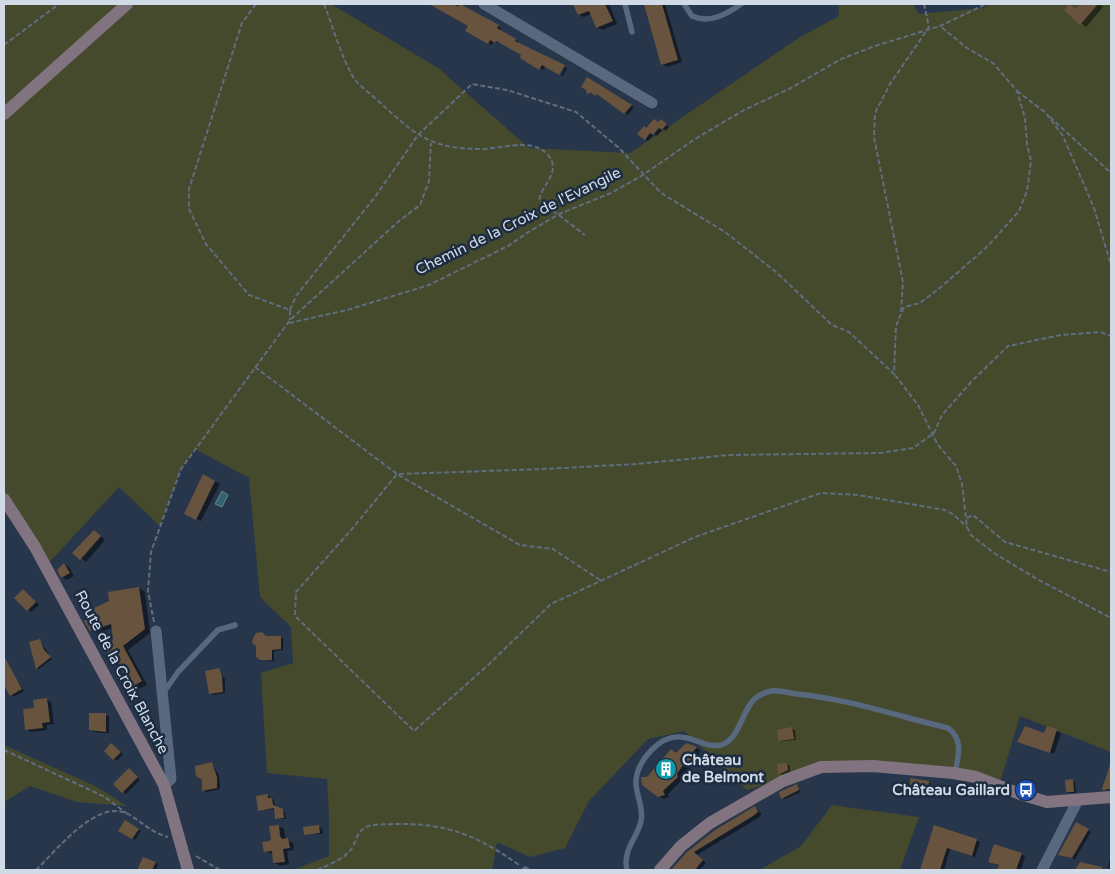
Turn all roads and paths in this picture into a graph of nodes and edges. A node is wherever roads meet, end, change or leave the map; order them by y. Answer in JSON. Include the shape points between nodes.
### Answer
{"nodes":[{"id":1,"x":59,"y":4,"type":"edge"},
{"id":2,"x":126,"y":4,"type":"edge"},
{"id":3,"x":256,"y":4,"type":"edge"},
{"id":4,"x":324,"y":4,"type":"edge"},
{"id":5,"x":484,"y":4,"type":"edge"},
{"id":6,"x":625,"y":4,"type":"edge"},
{"id":7,"x":684,"y":4,"type":"edge"},
{"id":8,"x":741,"y":4,"type":"edge"},
{"id":9,"x":924,"y":4,"type":"edge"},
{"id":10,"x":986,"y":4,"type":"edge"},
{"id":11,"x":940,"y":26,"type":"junction"},
{"id":12,"x":929,"y":28,"type":"junction"},
{"id":13,"x":632,"y":32,"type":"dead end"},
{"id":14,"x":4,"y":45,"type":"edge"},
{"id":15,"x":1017,"y":91,"type":"junction"},
{"id":16,"x":652,"y":103,"type":"dead end"},
{"id":17,"x":1046,"y":113,"type":"junction"},
{"id":18,"x":4,"y":114,"type":"edge"},
{"id":19,"x":418,"y":135,"type":"junction"},
{"id":20,"x":431,"y":142,"type":"junction"},
{"id":21,"x":1111,"y":173,"type":"edge"},
{"id":22,"x":643,"y":175,"type":"junction"},
{"id":23,"x":558,"y":214,"type":"junction"},
{"id":24,"x":585,"y":235,"type":"dead end"},
{"id":25,"x":1111,"y":265,"type":"edge"},
{"id":26,"x":290,"y":310,"type":"junction"},
{"id":27,"x":901,"y":314,"type":"junction"},
{"id":28,"x":289,"y":321,"type":"junction"},
{"id":29,"x":1111,"y":336,"type":"edge"},
{"id":30,"x":255,"y":367,"type":"junction"},
{"id":31,"x":894,"y":374,"type":"junction"},
{"id":32,"x":934,"y":433,"type":"junction"},
{"id":33,"x":397,"y":474,"type":"junction"},
{"id":34,"x":4,"y":499,"type":"edge"},
{"id":35,"x":967,"y":518,"type":"junction"},
{"id":36,"x":967,"y":528,"type":"junction"},
{"id":37,"x":1111,"y":572,"type":"edge"},
{"id":38,"x":600,"y":580,"type":"junction"},
{"id":39,"x":1111,"y":618,"type":"edge"},
{"id":40,"x":235,"y":625,"type":"dead end"},
{"id":41,"x":156,"y":632,"type":"joint"},
{"id":42,"x":163,"y":694,"type":"junction"},
{"id":43,"x":4,"y":750,"type":"edge"},
{"id":44,"x":956,"y":774,"type":"junction"},
{"id":45,"x":167,"y":782,"type":"junction"},
{"id":46,"x":1111,"y":797,"type":"edge"},
{"id":47,"x":1078,"y":800,"type":"junction"},
{"id":48,"x":127,"y":814,"type":"junction"},
{"id":49,"x":180,"y":841,"type":"junction"},
{"id":50,"x":190,"y":852,"type":"dead end"},
{"id":51,"x":36,"y":870,"type":"edge"},
{"id":52,"x":188,"y":870,"type":"edge"},
{"id":53,"x":220,"y":870,"type":"edge"},
{"id":54,"x":316,"y":870,"type":"edge"},
{"id":55,"x":526,"y":870,"type":"edge"},
{"id":56,"x":627,"y":870,"type":"edge"},
{"id":57,"x":660,"y":870,"type":"edge"},
{"id":58,"x":1042,"y":870,"type":"edge"}],
"edges":[{"from":1,"to":14,"type":"path"},
{"from":2,"to":18,"type":"street"},
{"from":3,"to":26,"type":"path","via":[[242,23],[228,62],[189,190],[189,209],[206,244],[249,294]]},
{"from":4,"to":19,"type":"path","via":[[352,77]]},
{"from":5,"to":16,"type":"street"},
{"from":6,"to":13,"type":"lane"},
{"from":7,"to":8,"type":"lane","via":[[687,11],[698,19],[718,17]]},
{"from":9,"to":12,"type":"path"},
{"from":10,"to":11,"type":"path"},
{"from":11,"to":12,"type":"path"},
{"from":11,"to":15,"type":"path","via":[[967,48],[993,63]]},
{"from":12,"to":22,"type":"path","via":[[841,59],[792,88],[744,110]]},
{"from":12,"to":27,"type":"path","via":[[890,84],[875,113],[874,136],[903,282]]},
{"from":15,"to":17,"type":"path"},
{"from":15,"to":27,"type":"path","via":[[1025,118],[1031,161],[1027,191],[1020,211],[988,246],[941,287],[920,303],[904,307]]},
{"from":17,"to":21,"type":"path"},
{"from":17,"to":25,"type":"path","via":[[1063,136],[1094,208]]},
{"from":19,"to":20,"type":"path"},
{"from":19,"to":22,"type":"path","via":[[472,84],[507,90],[576,112],[619,148]]},
{"from":19,"to":26,"type":"path","via":[[375,197],[296,296]]},
{"from":20,"to":23,"type":"path","via":[[477,149],[520,144],[541,150],[551,160],[553,174],[539,200]]},
{"from":20,"to":28,"type":"path","via":[[429,182],[420,205]]},
{"from":22,"to":23,"type":"path","name":"Chemin de la Croix de l'Evangile","via":[[611,193]]},
{"from":22,"to":31,"type":"path","name":"Chemin de la Croix de l'Evangile","via":[[661,193],[725,232],[776,272],[832,325],[849,332]]},
{"from":23,"to":24,"type":"path"},
{"from":23,"to":28,"type":"path","name":"Chemin de la Croix de l'Evangile","via":[[508,246],[429,285],[347,310]]},
{"from":26,"to":28,"type":"path"},
{"from":27,"to":31,"type":"path","via":[[896,326]]},
{"from":28,"to":30,"type":"path"},
{"from":29,"to":32,"type":"path","via":[[1100,332],[1061,335],[1008,346],[972,380],[942,415]]},
{"from":30,"to":33,"type":"path"},
{"from":30,"to":41,"type":"path","via":[[181,469],[150,552],[148,591]]},
{"from":31,"to":32,"type":"path","name":"Chemin de la Croix de l'Evangile"},
{"from":32,"to":33,"type":"path","via":[[913,448],[880,453],[730,455],[636,464]]},
{"from":32,"to":35,"type":"path","name":"Chemin de la Croix de l'Evangile","via":[[938,445],[956,466]]},
{"from":33,"to":38,"type":"path","via":[[520,545],[554,549]]},
{"from":33,"to":38,"type":"path","via":[[296,592],[295,616],[414,730],[551,604]]},
{"from":34,"to":45,"type":"street","name":"Route de la Croix Blanche","via":[[35,547]]},
{"from":35,"to":36,"type":"path","name":"Chemin de la Croix de l'Evangile"},
{"from":35,"to":37,"type":"path","via":[[972,515],[1005,542]]},
{"from":36,"to":38,"type":"path","via":[[945,510],[858,495],[821,493],[695,536]]},
{"from":36,"to":39,"type":"path","via":[[979,543],[994,553]]},
{"from":40,"to":42,"type":"lane","via":[[218,630],[178,672]]},
{"from":41,"to":42,"type":"street"},
{"from":42,"to":45,"type":"street"},
{"from":43,"to":48,"type":"path","via":[[106,797]]},
{"from":44,"to":47,"type":"street","via":[[976,777],[1037,800]]},
{"from":44,"to":56,"type":"lane","via":[[959,742],[956,734],[948,728],[819,696],[770,691],[755,698],[732,736],[723,744],[712,746],[692,738],[675,736],[657,744],[645,758],[636,782],[641,823],[628,852]]},
{"from":44,"to":57,"type":"street","via":[[845,765],[808,771],[710,823],[681,846]]},
{"from":45,"to":49,"type":"street","name":"Route de la Croix Blanche"},
{"from":46,"to":47,"type":"street"},
{"from":47,"to":58,"type":"street"},
{"from":48,"to":49,"type":"path","via":[[158,835]]},
{"from":48,"to":51,"type":"path","via":[[112,810],[89,820]]},
{"from":49,"to":52,"type":"street","name":"Route de la Croix Blanche"},
{"from":50,"to":53,"type":"path"},
{"from":54,"to":55,"type":"path","via":[[352,848],[364,828],[421,824],[474,837]]}]}
